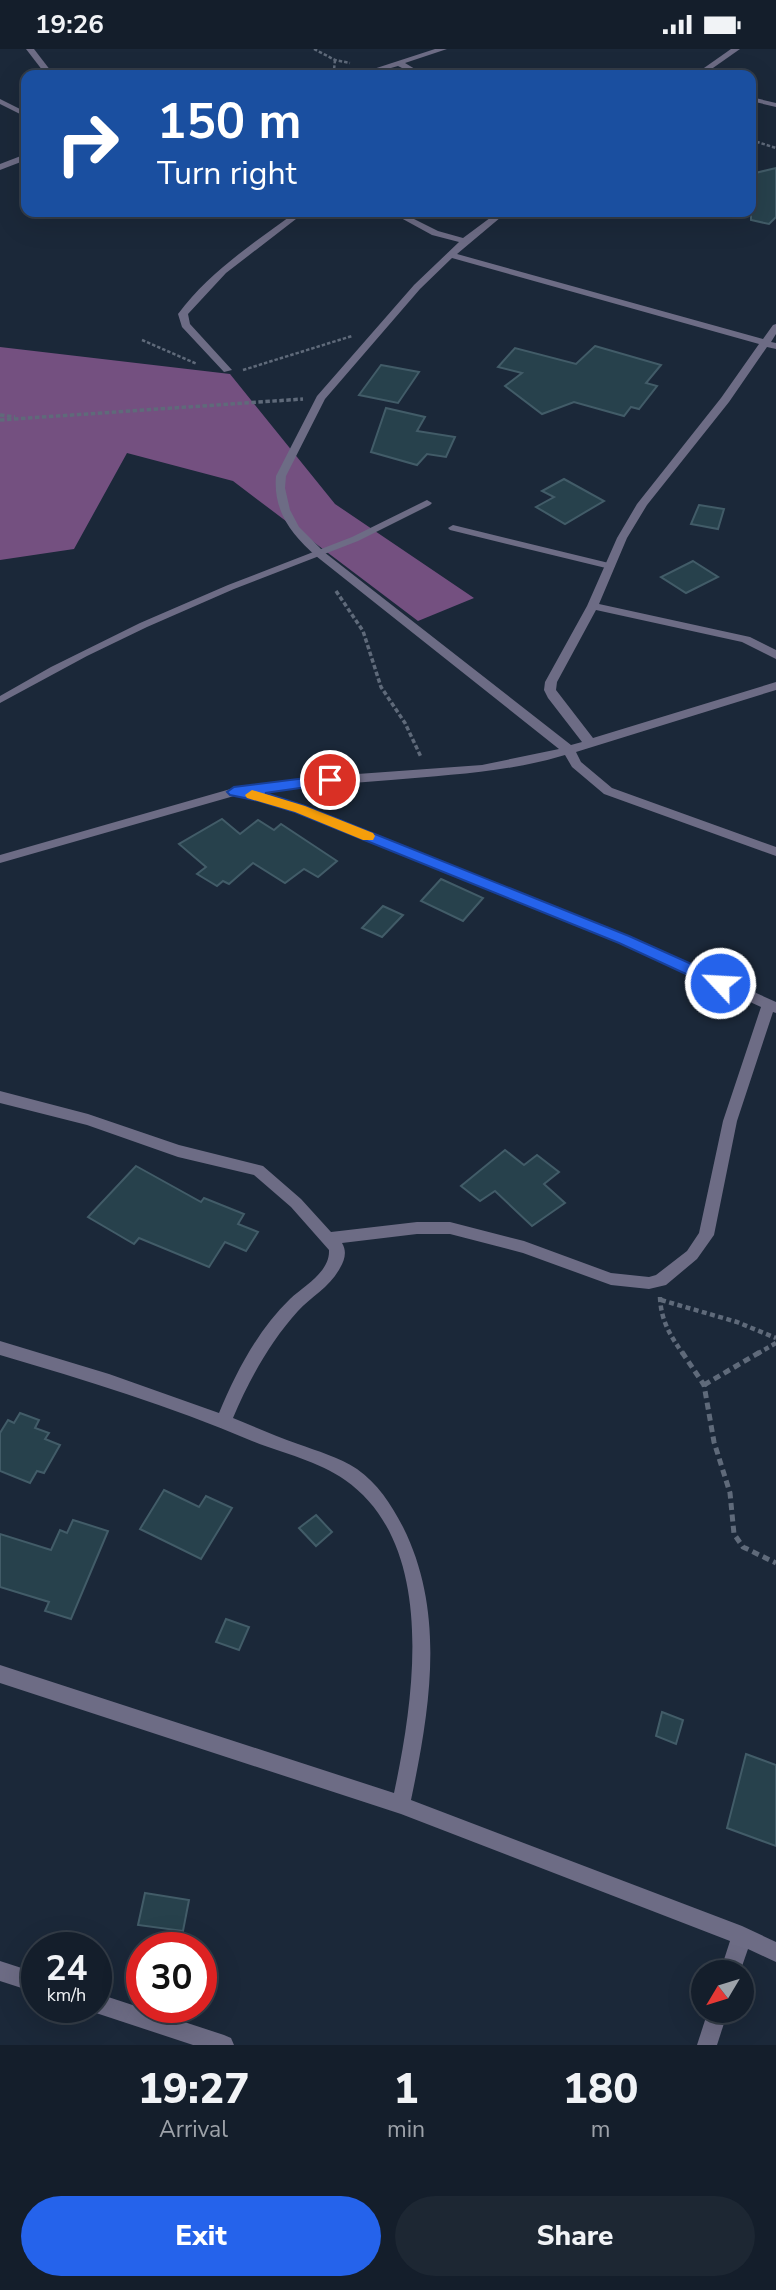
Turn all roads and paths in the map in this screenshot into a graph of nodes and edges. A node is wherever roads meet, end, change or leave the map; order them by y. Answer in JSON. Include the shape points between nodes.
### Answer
{"nodes":[{"id":1,"x":30,"y":49,"type":"edge"},
{"id":2,"x":443,"y":49,"type":"edge"},
{"id":3,"x":736,"y":49,"type":"edge"},
{"id":4,"x":335,"y":60,"type":"dead end"},
{"id":5,"x":399,"y":63,"type":"junction"},
{"id":6,"x":46,"y":70,"type":"edge"},
{"id":7,"x":334,"y":70,"type":"edge"},
{"id":8,"x":376,"y":70,"type":"edge"},
{"id":9,"x":412,"y":70,"type":"edge"},
{"id":10,"x":705,"y":70,"type":"edge"},
{"id":11,"x":756,"y":100,"type":"edge"},
{"id":12,"x":0,"y":101,"type":"edge"},
{"id":13,"x":776,"y":105,"type":"edge"},
{"id":14,"x":21,"y":112,"type":"edge"},
{"id":15,"x":756,"y":142,"type":"edge"},
{"id":16,"x":776,"y":148,"type":"edge"},
{"id":17,"x":21,"y":159,"type":"edge"},
{"id":18,"x":0,"y":167,"type":"edge"},
{"id":19,"x":294,"y":217,"type":"edge"},
{"id":20,"x":404,"y":217,"type":"edge"},
{"id":21,"x":497,"y":217,"type":"edge"},
{"id":22,"x":466,"y":241,"type":"junction"},
{"id":23,"x":450,"y":255,"type":"junction"},
{"id":24,"x":383,"y":327,"type":"junction"},
{"id":25,"x":776,"y":327,"type":"edge"},
{"id":26,"x":142,"y":340,"type":"dead end"},
{"id":27,"x":771,"y":345,"type":"edge"},
{"id":28,"x":227,"y":370,"type":"junction"},
{"id":29,"x":321,"y":398,"type":"junction"},
{"id":30,"x":0,"y":415,"type":"edge"},
{"id":31,"x":23,"y":418,"type":"junction"},
{"id":32,"x":0,"y":420,"type":"edge"},
{"id":33,"x":427,"y":503,"type":"dead end"},
{"id":34,"x":453,"y":528,"type":"dead end"},
{"id":35,"x":320,"y":554,"type":"junction"},
{"id":36,"x":610,"y":566,"type":"junction"},
{"id":37,"x":335,"y":590,"type":"dead end"},
{"id":38,"x":593,"y":606,"type":"junction"},
{"id":39,"x":776,"y":655,"type":"edge"},
{"id":40,"x":776,"y":686,"type":"edge"},
{"id":41,"x":0,"y":700,"type":"edge"},
{"id":42,"x":589,"y":742,"type":"junction"},
{"id":43,"x":569,"y":750,"type":"junction"},
{"id":44,"x":428,"y":774,"type":"junction"},
{"id":45,"x":234,"y":792,"type":"junction"},
{"id":46,"x":776,"y":852,"type":"edge"},
{"id":47,"x":0,"y":859,"type":"edge"},
{"id":48,"x":772,"y":1007,"type":"edge"},
{"id":49,"x":0,"y":1097,"type":"edge"},
{"id":50,"x":329,"y":1238,"type":"junction"},
{"id":51,"x":662,"y":1280,"type":"junction"},
{"id":52,"x":660,"y":1299,"type":"junction"},
{"id":53,"x":776,"y":1341,"type":"edge"},
{"id":54,"x":0,"y":1348,"type":"edge"},
{"id":55,"x":704,"y":1385,"type":"junction"},
{"id":56,"x":224,"y":1420,"type":"junction"},
{"id":57,"x":776,"y":1563,"type":"edge"},
{"id":58,"x":0,"y":1674,"type":"edge"},
{"id":59,"x":401,"y":1805,"type":"junction"},
{"id":60,"x":742,"y":1936,"type":"junction"},
{"id":61,"x":776,"y":1952,"type":"edge"},
{"id":62,"x":734,"y":1960,"type":"edge"},
{"id":63,"x":0,"y":1971,"type":"edge"},
{"id":64,"x":21,"y":1978,"type":"edge"},
{"id":65,"x":112,"y":2008,"type":"edge"},
{"id":66,"x":714,"y":2023,"type":"edge"},
{"id":67,"x":224,"y":2045,"type":"edge"},
{"id":68,"x":707,"y":2045,"type":"edge"}],
"edges":[{"from":1,"to":6,"type":"street"},
{"from":2,"to":5,"type":"street"},
{"from":3,"to":10,"type":"street"},
{"from":4,"to":7,"type":"path"},
{"from":5,"to":8,"type":"street"},
{"from":5,"to":9,"type":"street"},
{"from":11,"to":13,"type":"street"},
{"from":12,"to":14,"type":"street"},
{"from":15,"to":16,"type":"path"},
{"from":17,"to":18,"type":"street"},
{"from":19,"to":28,"type":"street","via":[[214,280],[183,314],[185,325]]},
{"from":20,"to":22,"type":"street","via":[[435,233]]},
{"from":21,"to":22,"type":"street"},
{"from":22,"to":23,"type":"street"},
{"from":23,"to":24,"type":"street"},
{"from":23,"to":27,"type":"street"},
{"from":24,"to":28,"type":"path","via":[[253,367]]},
{"from":24,"to":29,"type":"street"},
{"from":25,"to":27,"type":"street"},
{"from":26,"to":28,"type":"path","via":[[189,362]]},
{"from":27,"to":36,"type":"street","via":[[642,504]]},
{"from":29,"to":31,"type":"path"},
{"from":29,"to":35,"type":"street","via":[[289,457],[278,490],[288,521]]},
{"from":30,"to":31,"type":"path"},
{"from":31,"to":32,"type":"path"},
{"from":33,"to":35,"type":"lane"},
{"from":34,"to":36,"type":"lane"},
{"from":35,"to":41,"type":"lane","via":[[197,602]]},
{"from":35,"to":43,"type":"street"},
{"from":36,"to":38,"type":"street"},
{"from":37,"to":44,"type":"path","via":[[363,631],[382,687],[405,723]]},
{"from":38,"to":39,"type":"street","via":[[746,639]]},
{"from":38,"to":42,"type":"street","via":[[550,690]]},
{"from":40,"to":42,"type":"street"},
{"from":42,"to":43,"type":"street"},
{"from":43,"to":44,"type":"street","via":[[482,769]]},
{"from":43,"to":46,"type":"street","via":[[576,764],[608,791]]},
{"from":44,"to":45,"type":"street"},
{"from":45,"to":47,"type":"street"},
{"from":45,"to":48,"type":"street","via":[[261,796],[326,819],[624,939]]},
{"from":48,"to":51,"type":"street","via":[[730,1121],[706,1235],[692,1255]]},
{"from":49,"to":50,"type":"street","via":[[258,1170]]},
{"from":50,"to":51,"type":"street","via":[[450,1228],[524,1247],[611,1279]]},
{"from":50,"to":56,"type":"street","via":[[339,1256],[333,1267],[293,1306],[268,1339],[240,1381]]},
{"from":51,"to":52,"type":"path"},
{"from":52,"to":53,"type":"path","via":[[737,1322]]},
{"from":52,"to":55,"type":"path","via":[[666,1329]]},
{"from":53,"to":55,"type":"path"},
{"from":54,"to":56,"type":"street"},
{"from":55,"to":57,"type":"path","via":[[714,1442],[730,1493],[734,1534],[743,1547]]},
{"from":56,"to":59,"type":"street","via":[[352,1475],[385,1510],[409,1561],[423,1632],[423,1688]]},
{"from":58,"to":59,"type":"street"},
{"from":59,"to":60,"type":"street"},
{"from":60,"to":61,"type":"street"},
{"from":60,"to":62,"type":"street"},
{"from":63,"to":64,"type":"street"},
{"from":65,"to":67,"type":"street"},
{"from":66,"to":68,"type":"street"}]}
